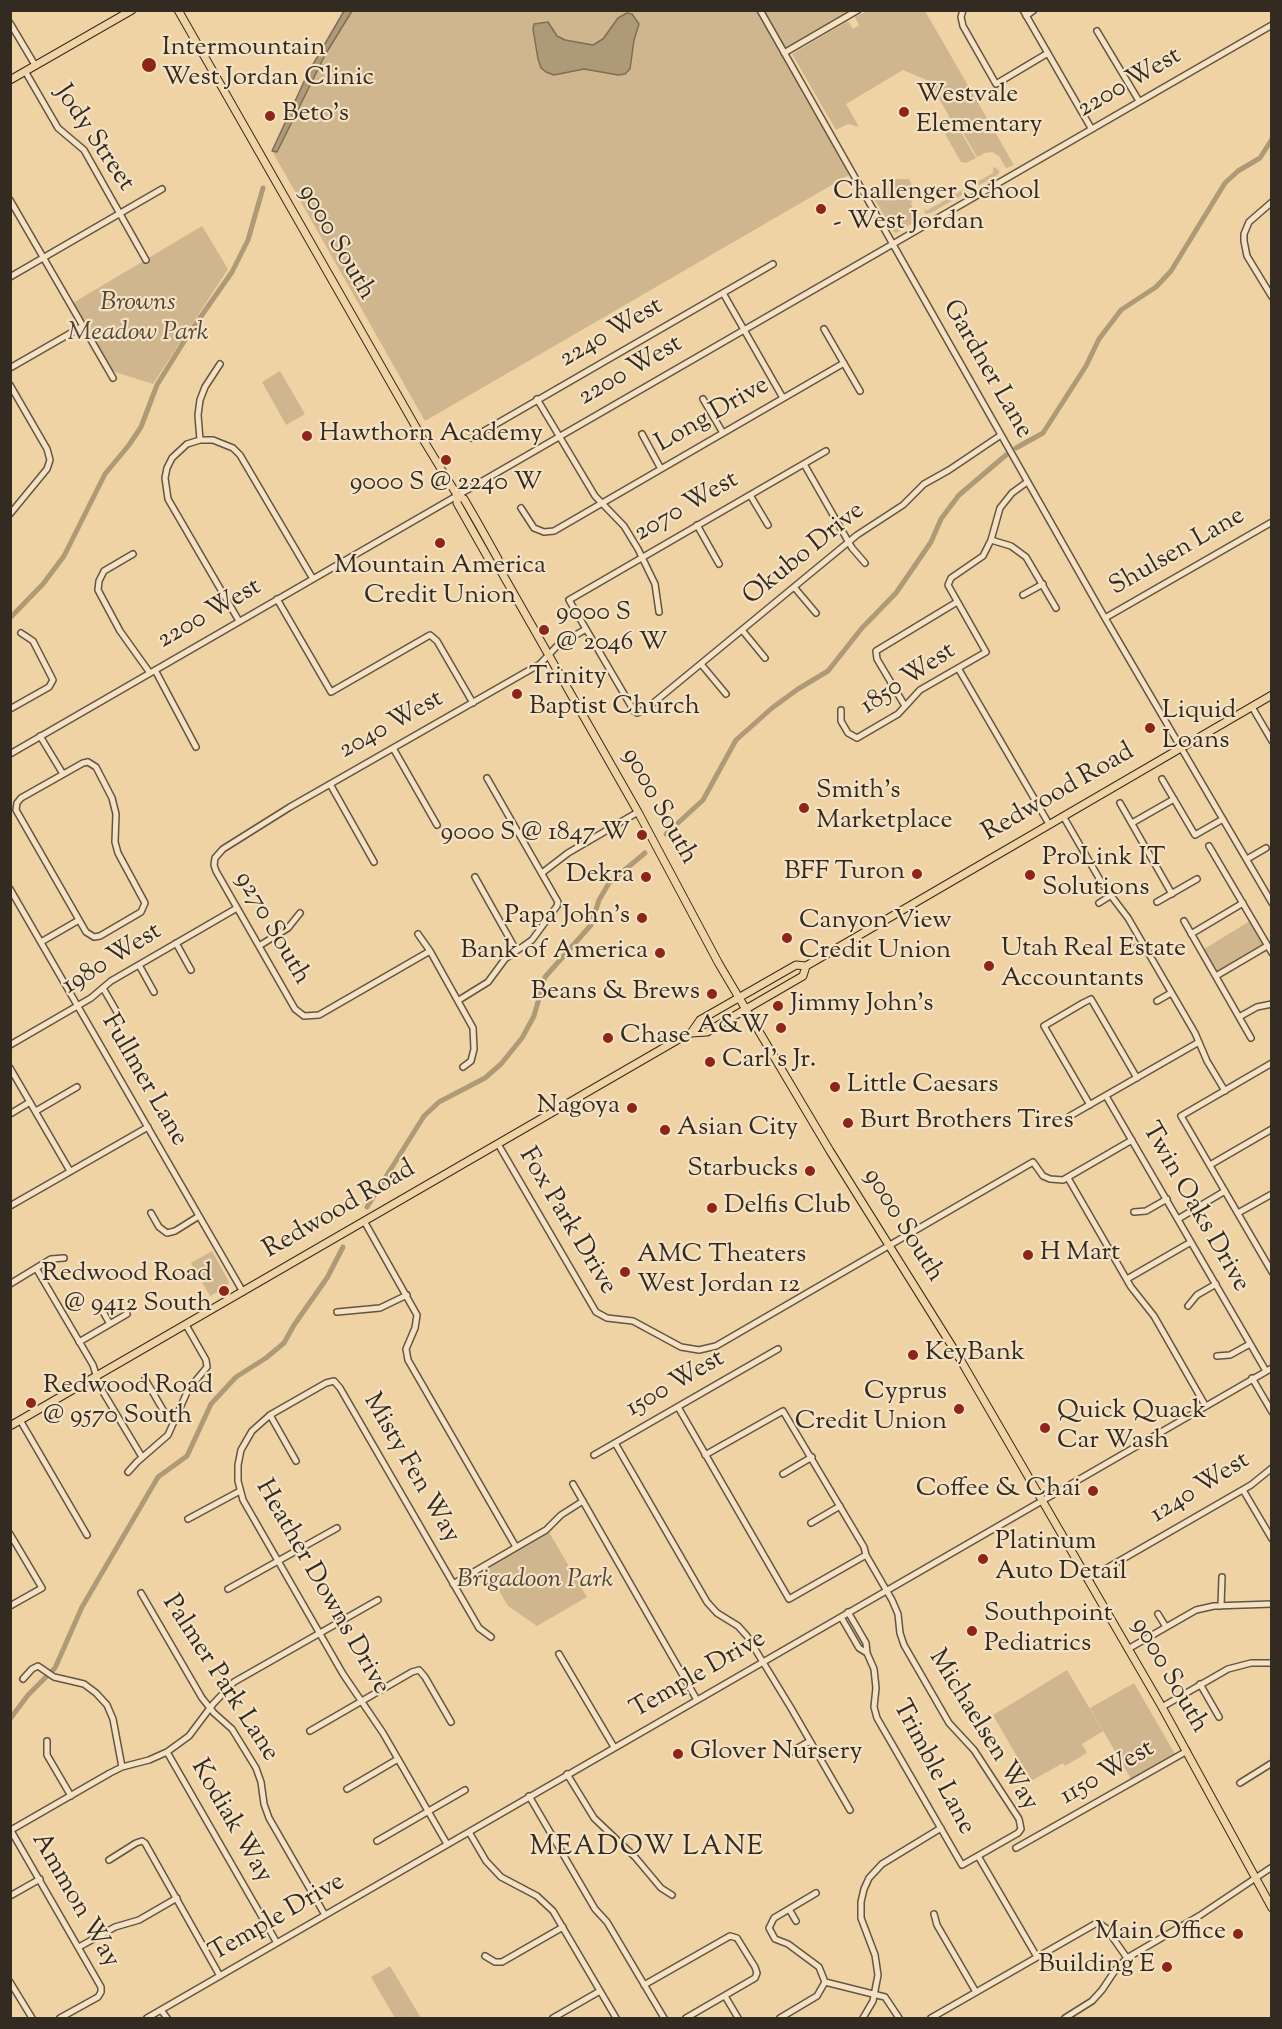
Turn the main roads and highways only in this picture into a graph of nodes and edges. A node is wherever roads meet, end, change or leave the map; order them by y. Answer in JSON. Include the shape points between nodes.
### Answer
{"nodes":[{"id":1,"x":132,"y":10,"type":"edge"},
{"id":2,"x":178,"y":10,"type":"edge"},
{"id":3,"x":10,"y":80,"type":"edge"},
{"id":4,"x":1272,"y":695,"type":"edge"},
{"id":5,"x":806,"y":966,"type":"junction"},
{"id":6,"x":739,"y":998,"type":"junction"},
{"id":7,"x":746,"y":1009,"type":"junction"},
{"id":8,"x":691,"y":1033,"type":"junction"},
{"id":9,"x":11,"y":1425,"type":"edge"},
{"id":10,"x":1272,"y":1908,"type":"edge"}],
"edges":[{"from":1,"to":3,"type":"main road"},
{"from":2,"to":6,"type":"main road","name":"9000 South","via":[[457,495],[457,503],[491,563],[498,566],[638,812]]},
{"from":4,"to":5,"type":"main road","name":"Redwood Road"},
{"from":5,"to":6,"type":"main road","name":"Redwood Road","via":[[796,964]]},
{"from":5,"to":7,"type":"main road","name":"Redwood Road","via":[[803,976]]},
{"from":6,"to":7,"type":"main road","name":"9000 South"},
{"from":6,"to":8,"type":"main road","name":"Redwood Road","via":[[700,1020]]},
{"from":7,"to":8,"type":"main road","name":"Redwood Road","via":[[707,1032]]},
{"from":7,"to":10,"type":"main road","name":"9000 South","via":[[1088,1579]]},
{"from":8,"to":9,"type":"main road","name":"Redwood Road"}]}
